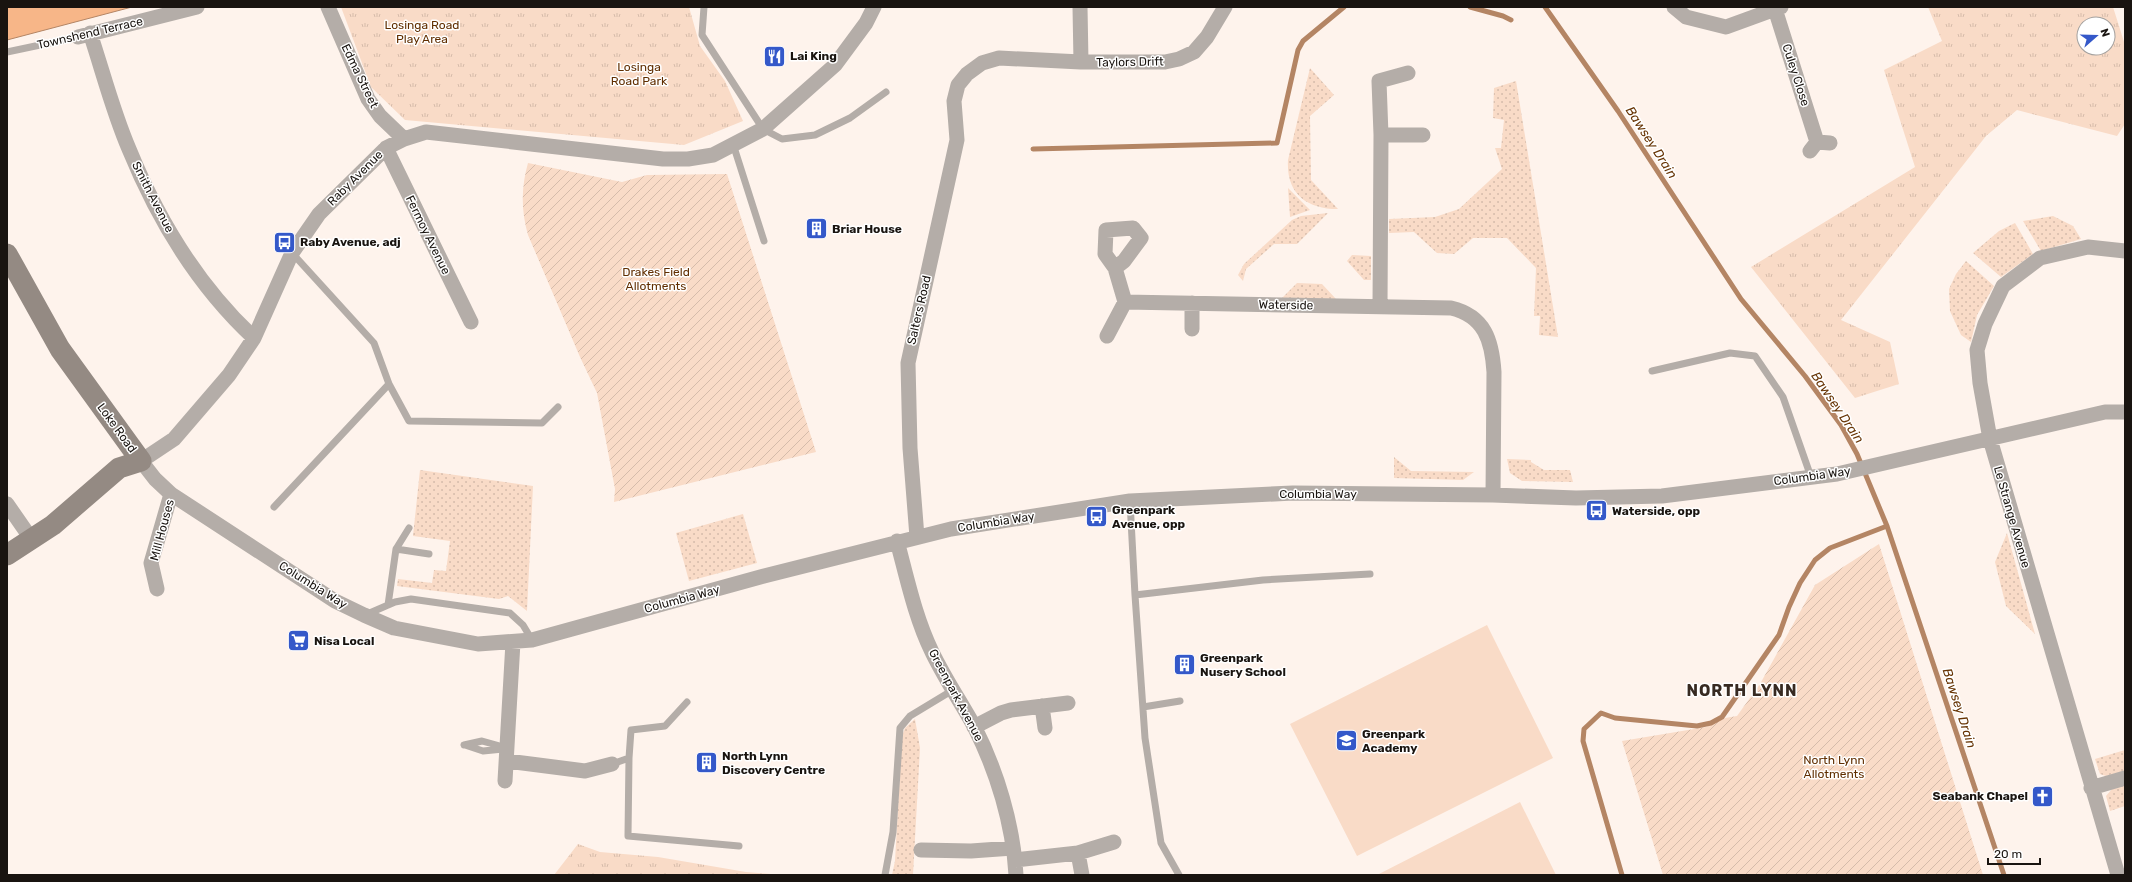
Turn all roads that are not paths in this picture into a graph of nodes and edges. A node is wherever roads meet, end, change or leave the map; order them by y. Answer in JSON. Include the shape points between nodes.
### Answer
{"nodes":[{"id":1,"x":197,"y":7,"type":"edge"},
{"id":2,"x":328,"y":7,"type":"edge"},
{"id":3,"x":704,"y":7,"type":"edge"},
{"id":4,"x":874,"y":7,"type":"edge"},
{"id":5,"x":1080,"y":7,"type":"edge"},
{"id":6,"x":1225,"y":7,"type":"edge"},
{"id":7,"x":1674,"y":7,"type":"edge"},
{"id":8,"x":1778,"y":8,"type":"edge"},
{"id":9,"x":84,"y":35,"type":"junction"},
{"id":10,"x":7,"y":52,"type":"edge"},
{"id":11,"x":1082,"y":62,"type":"junction"},
{"id":12,"x":1408,"y":73,"type":"dead end"},
{"id":13,"x":958,"y":85,"type":"joint"},
{"id":14,"x":886,"y":92,"type":"dead end"},
{"id":15,"x":763,"y":129,"type":"junction"},
{"id":16,"x":1381,"y":135,"type":"junction"},
{"id":17,"x":1423,"y":135,"type":"dead end"},
{"id":18,"x":404,"y":139,"type":"junction"},
{"id":19,"x":733,"y":144,"type":"junction"},
{"id":20,"x":1819,"y":145,"type":"dead end"},
{"id":21,"x":386,"y":148,"type":"junction"},
{"id":22,"x":764,"y":241,"type":"dead end"},
{"id":23,"x":2125,"y":250,"type":"edge"},
{"id":24,"x":292,"y":253,"type":"junction"},
{"id":25,"x":7,"y":254,"type":"edge"},
{"id":26,"x":1114,"y":268,"type":"dead end"},
{"id":27,"x":1125,"y":302,"type":"junction"},
{"id":28,"x":1192,"y":303,"type":"junction"},
{"id":29,"x":1380,"y":307,"type":"junction"},
{"id":30,"x":470,"y":322,"type":"dead end"},
{"id":31,"x":1192,"y":329,"type":"dead end"},
{"id":32,"x":1107,"y":336,"type":"dead end"},
{"id":33,"x":254,"y":338,"type":"junction"},
{"id":34,"x":1652,"y":371,"type":"dead end"},
{"id":35,"x":389,"y":384,"type":"junction"},
{"id":36,"x":558,"y":407,"type":"dead end"},
{"id":37,"x":2125,"y":412,"type":"edge"},
{"id":38,"x":1990,"y":438,"type":"junction"},
{"id":39,"x":141,"y":461,"type":"junction"},
{"id":40,"x":1810,"y":477,"type":"junction"},
{"id":41,"x":171,"y":494,"type":"junction"},
{"id":42,"x":1493,"y":495,"type":"junction"},
{"id":43,"x":1130,"y":501,"type":"junction"},
{"id":44,"x":7,"y":504,"type":"edge"},
{"id":45,"x":274,"y":507,"type":"dead end"},
{"id":46,"x":409,"y":528,"type":"dead end"},
{"id":47,"x":917,"y":537,"type":"junction"},
{"id":48,"x":32,"y":540,"type":"junction"},
{"id":49,"x":897,"y":541,"type":"junction"},
{"id":50,"x":396,"y":549,"type":"junction"},
{"id":51,"x":429,"y":554,"type":"dead end"},
{"id":52,"x":7,"y":555,"type":"edge"},
{"id":53,"x":1370,"y":574,"type":"dead end"},
{"id":54,"x":156,"y":589,"type":"dead end"},
{"id":55,"x":1135,"y":595,"type":"junction"},
{"id":56,"x":388,"y":605,"type":"junction"},
{"id":57,"x":364,"y":615,"type":"junction"},
{"id":58,"x":532,"y":640,"type":"junction"},
{"id":59,"x":513,"y":642,"type":"junction"},
{"id":60,"x":953,"y":690,"type":"junction"},
{"id":61,"x":1180,"y":701,"type":"dead end"},
{"id":62,"x":687,"y":702,"type":"dead end"},
{"id":63,"x":1068,"y":703,"type":"dead end"},
{"id":64,"x":1042,"y":706,"type":"junction"},
{"id":65,"x":1143,"y":707,"type":"junction"},
{"id":66,"x":974,"y":727,"type":"junction"},
{"id":67,"x":1046,"y":728,"type":"dead end"},
{"id":68,"x":507,"y":754,"type":"junction"},
{"id":69,"x":629,"y":758,"type":"junction"},
{"id":70,"x":612,"y":764,"type":"joint"},
{"id":71,"x":2125,"y":778,"type":"edge"},
{"id":72,"x":505,"y":781,"type":"dead end"},
{"id":73,"x":2091,"y":788,"type":"junction"},
{"id":74,"x":1114,"y":842,"type":"dead end"},
{"id":75,"x":739,"y":846,"type":"dead end"},
{"id":76,"x":921,"y":850,"type":"dead end"},
{"id":77,"x":1078,"y":852,"type":"junction"},
{"id":78,"x":1015,"y":861,"type":"edge"},
{"id":79,"x":885,"y":875,"type":"edge"},
{"id":80,"x":1082,"y":875,"type":"edge"},
{"id":81,"x":1179,"y":875,"type":"edge"},
{"id":82,"x":2118,"y":875,"type":"edge"}],
"edges":[{"from":1,"to":9,"type":"street","name":"Townshend Terrace"},
{"from":2,"to":18,"type":"street","name":"Edma Street","via":[[368,98],[380,116]]},
{"from":3,"to":15,"type":"lane","via":[[702,36]]},
{"from":4,"to":15,"type":"street","name":"Raby Avenue","via":[[866,23],[835,65]]},
{"from":5,"to":11,"type":"street","name":"Taylors Drift"},
{"from":6,"to":11,"type":"street","name":"Taylors Drift","via":[[1207,37],[1194,52],[1179,59],[1165,62]]},
{"from":7,"to":8,"type":"street","via":[[1686,17],[1726,27]]},
{"from":8,"to":20,"type":"street","name":"Culey Close"},
{"from":9,"to":10,"type":"lane","name":"Townshend Terrace"},
{"from":9,"to":33,"type":"street","name":"Smith Avenue","via":[[128,149],[164,222],[198,276],[220,304]]},
{"from":11,"to":13,"type":"street","name":"Taylors Drift","via":[[999,58],[982,63],[967,74]]},
{"from":12,"to":16,"type":"street","via":[[1379,81]]},
{"from":13,"to":47,"type":"street","name":"Salters Road","via":[[954,101],[957,140],[908,363],[910,448]]},
{"from":14,"to":15,"type":"lane","via":[[850,118],[815,135],[782,139]]},
{"from":15,"to":19,"type":"street","name":"Raby Avenue"},
{"from":16,"to":17,"type":"street"},
{"from":16,"to":29,"type":"street"},
{"from":18,"to":19,"type":"street","name":"Raby Avenue","via":[[426,132],[442,133],[663,159],[713,155]]},
{"from":18,"to":21,"type":"street","name":"Raby Avenue"},
{"from":19,"to":22,"type":"lane"},
{"from":21,"to":24,"type":"street","name":"Raby Avenue","via":[[319,214]]},
{"from":21,"to":30,"type":"street","name":"Fermoy Avenue"},
{"from":23,"to":38,"type":"street","name":"Le Strange Avenue","via":[[2088,247],[2040,258],[2003,286],[1985,324],[1978,350],[1980,383]]},
{"from":24,"to":33,"type":"street","name":"Raby Avenue"},
{"from":24,"to":35,"type":"lane","via":[[374,343]]},
{"from":25,"to":39,"type":"street","name":"Loke Road","via":[[60,349]]},
{"from":26,"to":27,"type":"street"},
{"from":27,"to":28,"type":"street","name":"Waterside"},
{"from":27,"to":32,"type":"street"},
{"from":28,"to":29,"type":"street","name":"Waterside"},
{"from":28,"to":31,"type":"street"},
{"from":29,"to":42,"type":"street","name":"Waterside","via":[[1462,310],[1484,329],[1493,353]]},
{"from":33,"to":39,"type":"street","name":"Raby Avenue","via":[[229,375],[174,439]]},
{"from":34,"to":40,"type":"lane","via":[[1730,353],[1755,356],[1783,397]]},
{"from":35,"to":36,"type":"lane","via":[[409,421],[542,424]]},
{"from":35,"to":45,"type":"lane"},
{"from":37,"to":38,"type":"street","name":"Columbia Way","via":[[2105,412]]},
{"from":38,"to":40,"type":"street","name":"Columbia Way","via":[[1837,474]]},
{"from":38,"to":73,"type":"street","name":"Le Strange Avenue"},
{"from":39,"to":41,"type":"street","name":"Columbia Way"},
{"from":39,"to":48,"type":"street","name":"Loke Road","via":[[119,468]]},
{"from":40,"to":42,"type":"street","name":"Columbia Way","via":[[1662,496],[1576,498]]},
{"from":41,"to":54,"type":"street","name":"Mill Houses","via":[[151,563]]},
{"from":41,"to":57,"type":"street","name":"Columbia Way","via":[[335,601]]},
{"from":42,"to":43,"type":"street","name":"Columbia Way","via":[[1293,493]]},
{"from":43,"to":47,"type":"street","name":"Columbia Way","via":[[951,529]]},
{"from":43,"to":55,"type":"lane"},
{"from":44,"to":48,"type":"street"},
{"from":46,"to":50,"type":"lane"},
{"from":47,"to":49,"type":"street","name":"Columbia Way"},
{"from":48,"to":52,"type":"street","name":"Loke Road"},
{"from":49,"to":58,"type":"street","name":"Columbia Way"},
{"from":49,"to":60,"type":"street","name":"Greenpark Avenue","via":[[916,610],[932,651]]},
{"from":50,"to":51,"type":"lane"},
{"from":50,"to":56,"type":"lane"},
{"from":53,"to":55,"type":"lane","via":[[1263,580]]},
{"from":55,"to":65,"type":"lane"},
{"from":56,"to":57,"type":"lane"},
{"from":56,"to":58,"type":"lane","via":[[411,599],[510,613],[523,625]]},
{"from":57,"to":59,"type":"street","name":"Columbia Way","via":[[394,628],[454,640],[478,644]]},
{"from":58,"to":59,"type":"street","name":"Columbia Way"},
{"from":59,"to":68,"type":"street"},
{"from":60,"to":66,"type":"street","name":"Greenpark Avenue"},
{"from":60,"to":79,"type":"lane","via":[[910,716],[900,728],[893,832]]},
{"from":61,"to":65,"type":"lane"},
{"from":62,"to":69,"type":"lane","via":[[665,726],[631,730]]},
{"from":63,"to":64,"type":"street"},
{"from":64,"to":66,"type":"street","via":[[1000,713]]},
{"from":64,"to":67,"type":"street"},
{"from":65,"to":81,"type":"lane","via":[[1145,738],[1161,843]]},
{"from":66,"to":78,"type":"street","name":"Greenpark Avenue","via":[[999,787]]},
{"from":68,"to":68,"type":"lane","via":[[483,751],[464,745],[482,741]]},
{"from":68,"to":70,"type":"street","via":[[586,771]]},
{"from":68,"to":72,"type":"street"},
{"from":69,"to":70,"type":"lane"},
{"from":69,"to":75,"type":"lane","via":[[628,836]]},
{"from":71,"to":73,"type":"street"},
{"from":73,"to":82,"type":"street","name":"Le Strange Avenue"},
{"from":74,"to":77,"type":"street"},
{"from":76,"to":78,"type":"street","via":[[971,851]]},
{"from":77,"to":78,"type":"street"},
{"from":77,"to":80,"type":"street"}]}
